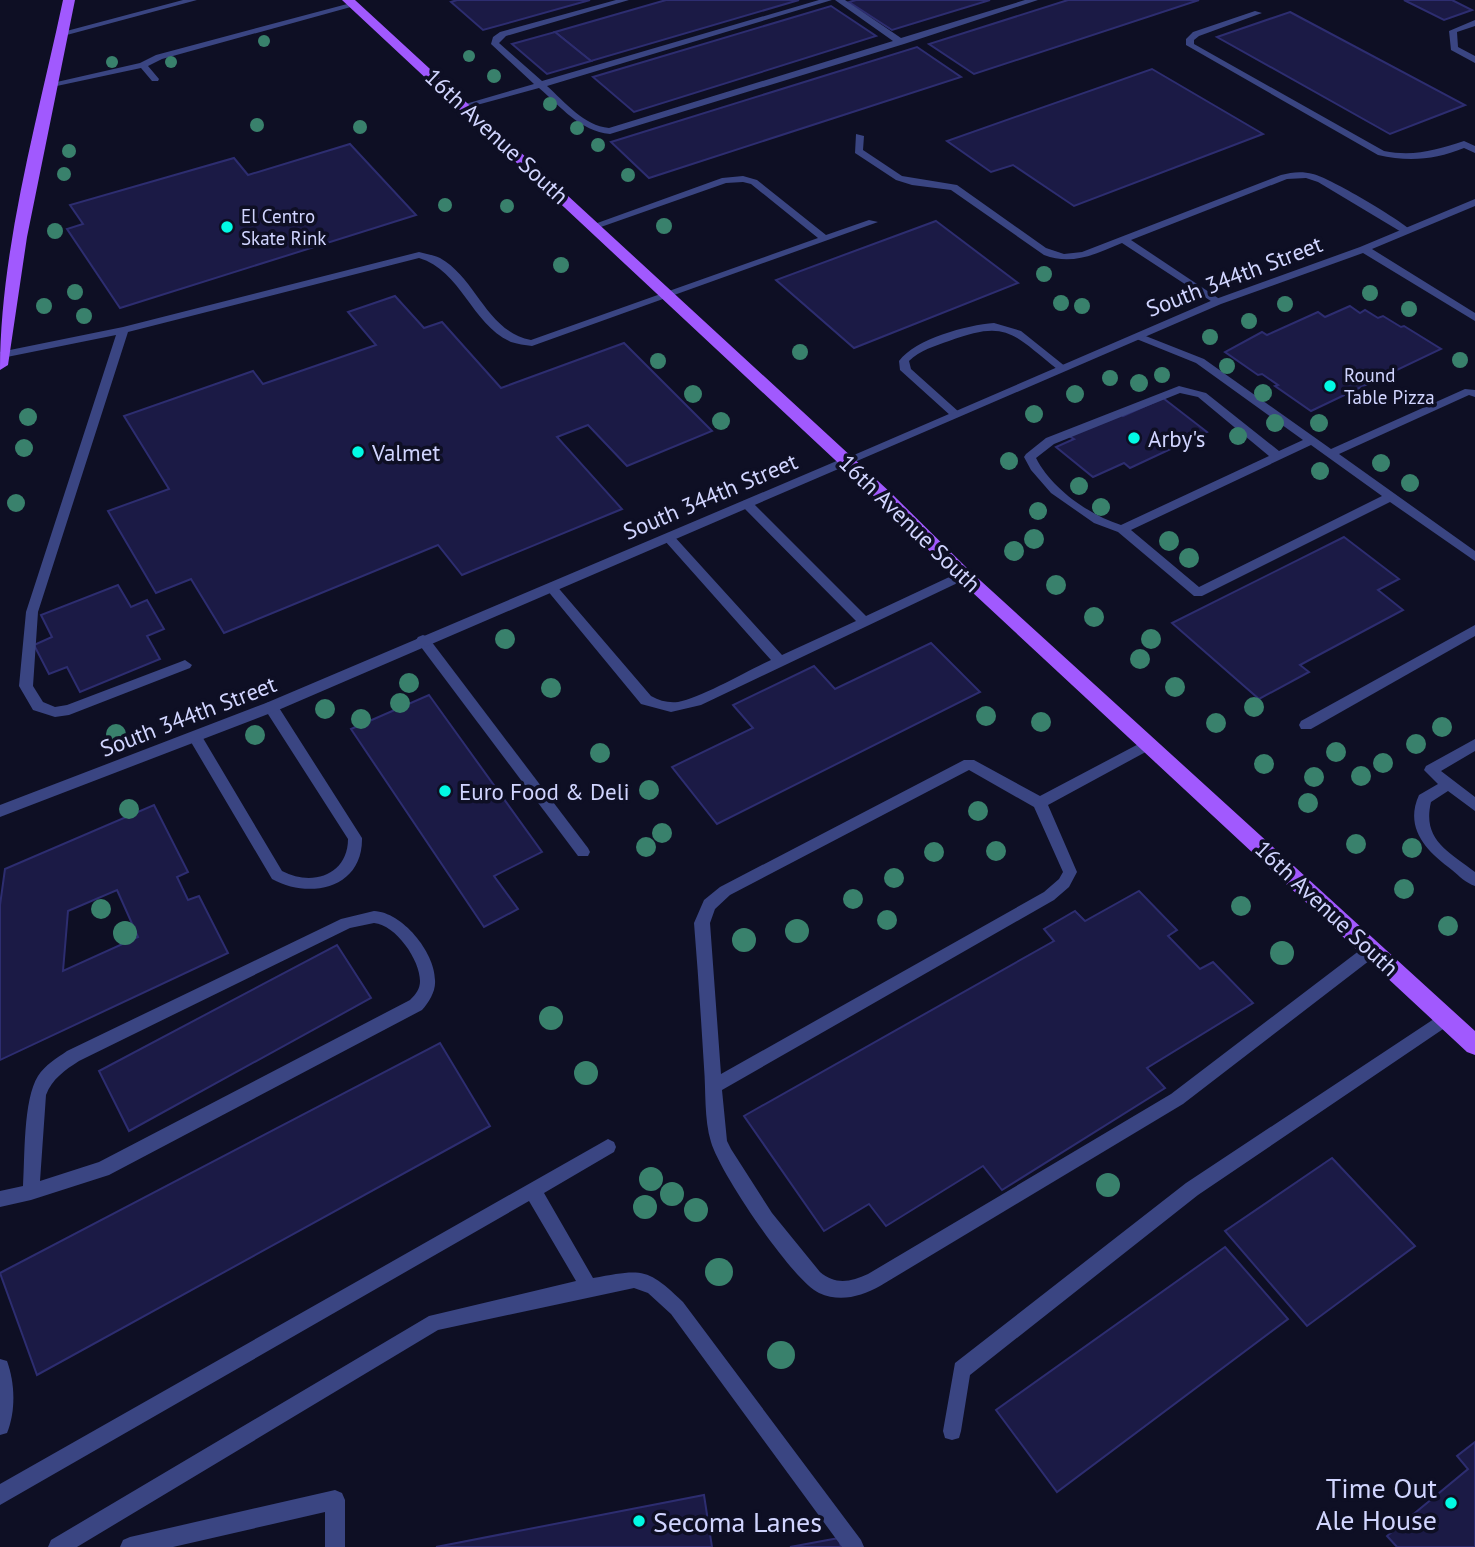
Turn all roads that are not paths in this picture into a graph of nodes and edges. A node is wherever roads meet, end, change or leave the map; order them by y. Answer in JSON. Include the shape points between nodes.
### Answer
{"nodes":[{"id":1,"x":69,"y":0,"type":"edge"},
{"id":2,"x":193,"y":0,"type":"edge"},
{"id":3,"x":625,"y":0,"type":"edge"},
{"id":4,"x":828,"y":0,"type":"edge"},
{"id":5,"x":839,"y":0,"type":"edge"},
{"id":6,"x":1034,"y":0,"type":"edge"},
{"id":7,"x":351,"y":3,"type":"edge"},
{"id":8,"x":1258,"y":13,"type":"dead end"},
{"id":9,"x":1475,"y":23,"type":"edge"},
{"id":10,"x":63,"y":33,"type":"junction"},
{"id":11,"x":901,"y":41,"type":"junction"},
{"id":12,"x":1475,"y":60,"type":"edge"},
{"id":13,"x":143,"y":65,"type":"junction"},
{"id":14,"x":155,"y":79,"type":"dead end"},
{"id":15,"x":52,"y":84,"type":"junction"},
{"id":16,"x":540,"y":85,"type":"junction"},
{"id":17,"x":465,"y":107,"type":"junction"},
{"id":18,"x":859,"y":136,"type":"dead end"},
{"id":19,"x":1475,"y":138,"type":"edge"},
{"id":20,"x":1464,"y":144,"type":"junction"},
{"id":21,"x":1475,"y":150,"type":"edge"},
{"id":22,"x":1475,"y":202,"type":"edge"},
{"id":23,"x":873,"y":222,"type":"dead end"},
{"id":24,"x":594,"y":226,"type":"junction"},
{"id":25,"x":1407,"y":231,"type":"junction"},
{"id":26,"x":825,"y":239,"type":"junction"},
{"id":27,"x":1124,"y":240,"type":"junction"},
{"id":28,"x":1364,"y":249,"type":"junction"},
{"id":29,"x":666,"y":295,"type":"junction"},
{"id":30,"x":1217,"y":302,"type":"junction"},
{"id":31,"x":1475,"y":318,"type":"edge"},
{"id":32,"x":123,"y":330,"type":"junction"},
{"id":33,"x":1138,"y":336,"type":"junction"},
{"id":34,"x":1,"y":360,"type":"edge"},
{"id":35,"x":1061,"y":367,"type":"junction"},
{"id":36,"x":1475,"y":394,"type":"edge"},
{"id":37,"x":955,"y":414,"type":"junction"},
{"id":38,"x":1313,"y":440,"type":"junction"},
{"id":39,"x":1332,"y":453,"type":"junction"},
{"id":40,"x":1277,"y":456,"type":"junction"},
{"id":41,"x":846,"y":461,"type":"junction"},
{"id":42,"x":1392,"y":496,"type":"junction"},
{"id":43,"x":747,"y":504,"type":"junction"},
{"id":44,"x":1122,"y":529,"type":"junction"},
{"id":45,"x":669,"y":538,"type":"junction"},
{"id":46,"x":1475,"y":557,"type":"edge"},
{"id":47,"x":964,"y":575,"type":"junction"},
{"id":48,"x":551,"y":587,"type":"junction"},
{"id":49,"x":864,"y":622,"type":"junction"},
{"id":50,"x":1475,"y":631,"type":"edge"},
{"id":51,"x":423,"y":640,"type":"junction"},
{"id":52,"x":780,"y":662,"type":"junction"},
{"id":53,"x":184,"y":665,"type":"dead end"},
{"id":54,"x":271,"y":706,"type":"junction"},
{"id":55,"x":1306,"y":725,"type":"dead end"},
{"id":56,"x":195,"y":737,"type":"junction"},
{"id":57,"x":1148,"y":744,"type":"junction"},
{"id":58,"x":1475,"y":744,"type":"edge"},
{"id":59,"x":1449,"y":784,"type":"junction"},
{"id":60,"x":1041,"y":803,"type":"junction"},
{"id":61,"x":1475,"y":805,"type":"edge"},
{"id":62,"x":0,"y":811,"type":"edge"},
{"id":63,"x":583,"y":852,"type":"dead end"},
{"id":64,"x":1475,"y":880,"type":"edge"},
{"id":65,"x":1373,"y":949,"type":"junction"},
{"id":66,"x":1446,"y":1018,"type":"junction"},
{"id":67,"x":1475,"y":1045,"type":"edge"},
{"id":68,"x":714,"y":1086,"type":"junction"},
{"id":69,"x":608,"y":1147,"type":"dead end"},
{"id":70,"x":533,"y":1191,"type":"junction"},
{"id":71,"x":31,"y":1192,"type":"junction"},
{"id":72,"x":0,"y":1199,"type":"edge"},
{"id":73,"x":589,"y":1287,"type":"junction"},
{"id":74,"x":0,"y":1368,"type":"edge"},
{"id":75,"x":0,"y":1426,"type":"edge"},
{"id":76,"x":952,"y":1431,"type":"dead end"},
{"id":77,"x":0,"y":1495,"type":"edge"},
{"id":78,"x":58,"y":1547,"type":"edge"},
{"id":79,"x":130,"y":1547,"type":"edge"},
{"id":80,"x":335,"y":1547,"type":"edge"},
{"id":81,"x":854,"y":1547,"type":"edge"}],
"edges":[{"from":1,"to":10,"type":"main road"},
{"from":2,"to":10,"type":"street"},
{"from":3,"to":16,"type":"street","via":[[496,39],[498,48]]},
{"from":4,"to":16,"type":"street"},
{"from":5,"to":11,"type":"street"},
{"from":6,"to":11,"type":"street"},
{"from":7,"to":13,"type":"street"},
{"from":7,"to":17,"type":"main road","name":"16th Avenue South"},
{"from":8,"to":20,"type":"street","via":[[1196,33],[1191,44],[1381,153],[1422,158]]},
{"from":9,"to":12,"type":"street","via":[[1453,31],[1454,48]]},
{"from":10,"to":15,"type":"main road"},
{"from":11,"to":16,"type":"street","via":[[610,131],[585,124]]},
{"from":13,"to":14,"type":"street"},
{"from":13,"to":15,"type":"street"},
{"from":15,"to":34,"type":"main road","via":[[20,237]]},
{"from":16,"to":17,"type":"street"},
{"from":17,"to":24,"type":"main road","name":"16th Avenue South"},
{"from":18,"to":27,"type":"street","via":[[858,150],[883,170],[912,182],[954,187],[1048,254],[1077,257]]},
{"from":19,"to":20,"type":"street"},
{"from":20,"to":21,"type":"street"},
{"from":22,"to":25,"type":"street","name":"South 344th Street"},
{"from":23,"to":26,"type":"street"},
{"from":24,"to":26,"type":"street","via":[[724,180],[743,178],[761,186]]},
{"from":24,"to":29,"type":"main road","name":"16th Avenue South"},
{"from":25,"to":27,"type":"street","via":[[1327,183],[1299,174]]},
{"from":25,"to":28,"type":"street","name":"South 344th Street"},
{"from":26,"to":29,"type":"street"},
{"from":27,"to":30,"type":"street"},
{"from":28,"to":30,"type":"street","name":"South 344th Street"},
{"from":28,"to":31,"type":"street"},
{"from":29,"to":32,"type":"street","via":[[549,339],[523,343],[504,334],[438,261],[413,256]]},
{"from":29,"to":41,"type":"main road","name":"16th Avenue South"},
{"from":30,"to":33,"type":"street","name":"South 344th Street"},
{"from":32,"to":34,"type":"street"},
{"from":32,"to":53,"type":"street","via":[[33,612],[26,687],[38,706],[62,712]]},
{"from":33,"to":35,"type":"street","name":"South 344th Street"},
{"from":33,"to":38,"type":"street","via":[[1200,361]]},
{"from":35,"to":37,"type":"street","name":"South 344th Street"},
{"from":35,"to":37,"type":"street","via":[[1018,334],[996,325],[971,328],[911,352],[904,361],[906,370]]},
{"from":36,"to":39,"type":"street","via":[[1469,391]]},
{"from":37,"to":41,"type":"street","name":"South 344th Street"},
{"from":38,"to":39,"type":"street"},
{"from":38,"to":40,"type":"street"},
{"from":39,"to":42,"type":"street"},
{"from":40,"to":44,"type":"street"},
{"from":40,"to":44,"type":"street","via":[[1202,396],[1179,389],[1033,452],[1032,463],[1050,485],[1096,521]]},
{"from":41,"to":43,"type":"street","name":"South 344th Street"},
{"from":41,"to":47,"type":"main road","name":"16th Avenue South"},
{"from":42,"to":44,"type":"street","via":[[1198,593]]},
{"from":42,"to":46,"type":"street"},
{"from":43,"to":45,"type":"street","name":"South 344th Street"},
{"from":43,"to":49,"type":"street"},
{"from":45,"to":48,"type":"street","name":"South 344th Street"},
{"from":45,"to":52,"type":"street"},
{"from":47,"to":49,"type":"street"},
{"from":47,"to":57,"type":"main road","name":"16th Avenue South"},
{"from":48,"to":51,"type":"street","name":"South 344th Street"},
{"from":48,"to":52,"type":"street","via":[[639,694],[656,705],[682,707]]},
{"from":49,"to":52,"type":"street"},
{"from":50,"to":55,"type":"street"},
{"from":51,"to":54,"type":"street","name":"South 344th Street"},
{"from":51,"to":63,"type":"street"},
{"from":54,"to":56,"type":"street","name":"South 344th Street"},
{"from":54,"to":56,"type":"street","via":[[355,838],[356,853],[350,864],[324,881],[295,885],[277,875]]},
{"from":56,"to":62,"type":"street","name":"South 344th Street"},
{"from":57,"to":60,"type":"street"},
{"from":57,"to":65,"type":"main road","name":"16th Avenue South"},
{"from":58,"to":59,"type":"street","via":[[1431,771]]},
{"from":59,"to":61,"type":"street"},
{"from":59,"to":64,"type":"street","via":[[1424,799],[1419,817],[1422,830]]},
{"from":60,"to":68,"type":"street","via":[[1070,872],[1049,896]]},
{"from":60,"to":68,"type":"street","via":[[969,764],[711,900],[702,923]]},
{"from":65,"to":66,"type":"main road","name":"16th Avenue South"},
{"from":65,"to":68,"type":"street","via":[[1177,1099],[858,1288],[823,1286],[801,1267],[719,1144]]},
{"from":66,"to":67,"type":"main road","name":"16th Avenue South"},
{"from":66,"to":76,"type":"street","via":[[1192,1189],[962,1370]]},
{"from":69,"to":70,"type":"street"},
{"from":70,"to":73,"type":"street"},
{"from":70,"to":77,"type":"street"},
{"from":71,"to":71,"type":"street","via":[[103,1168],[416,1005],[428,976],[400,928],[372,917],[346,923],[56,1068],[38,1095]]},
{"from":71,"to":72,"type":"street"},
{"from":73,"to":78,"type":"street","via":[[435,1322]]},
{"from":73,"to":81,"type":"street","via":[[634,1279],[664,1294]]},
{"from":74,"to":75,"type":"street","via":[[5,1384]]},
{"from":79,"to":80,"type":"street","via":[[334,1500]]}]}
